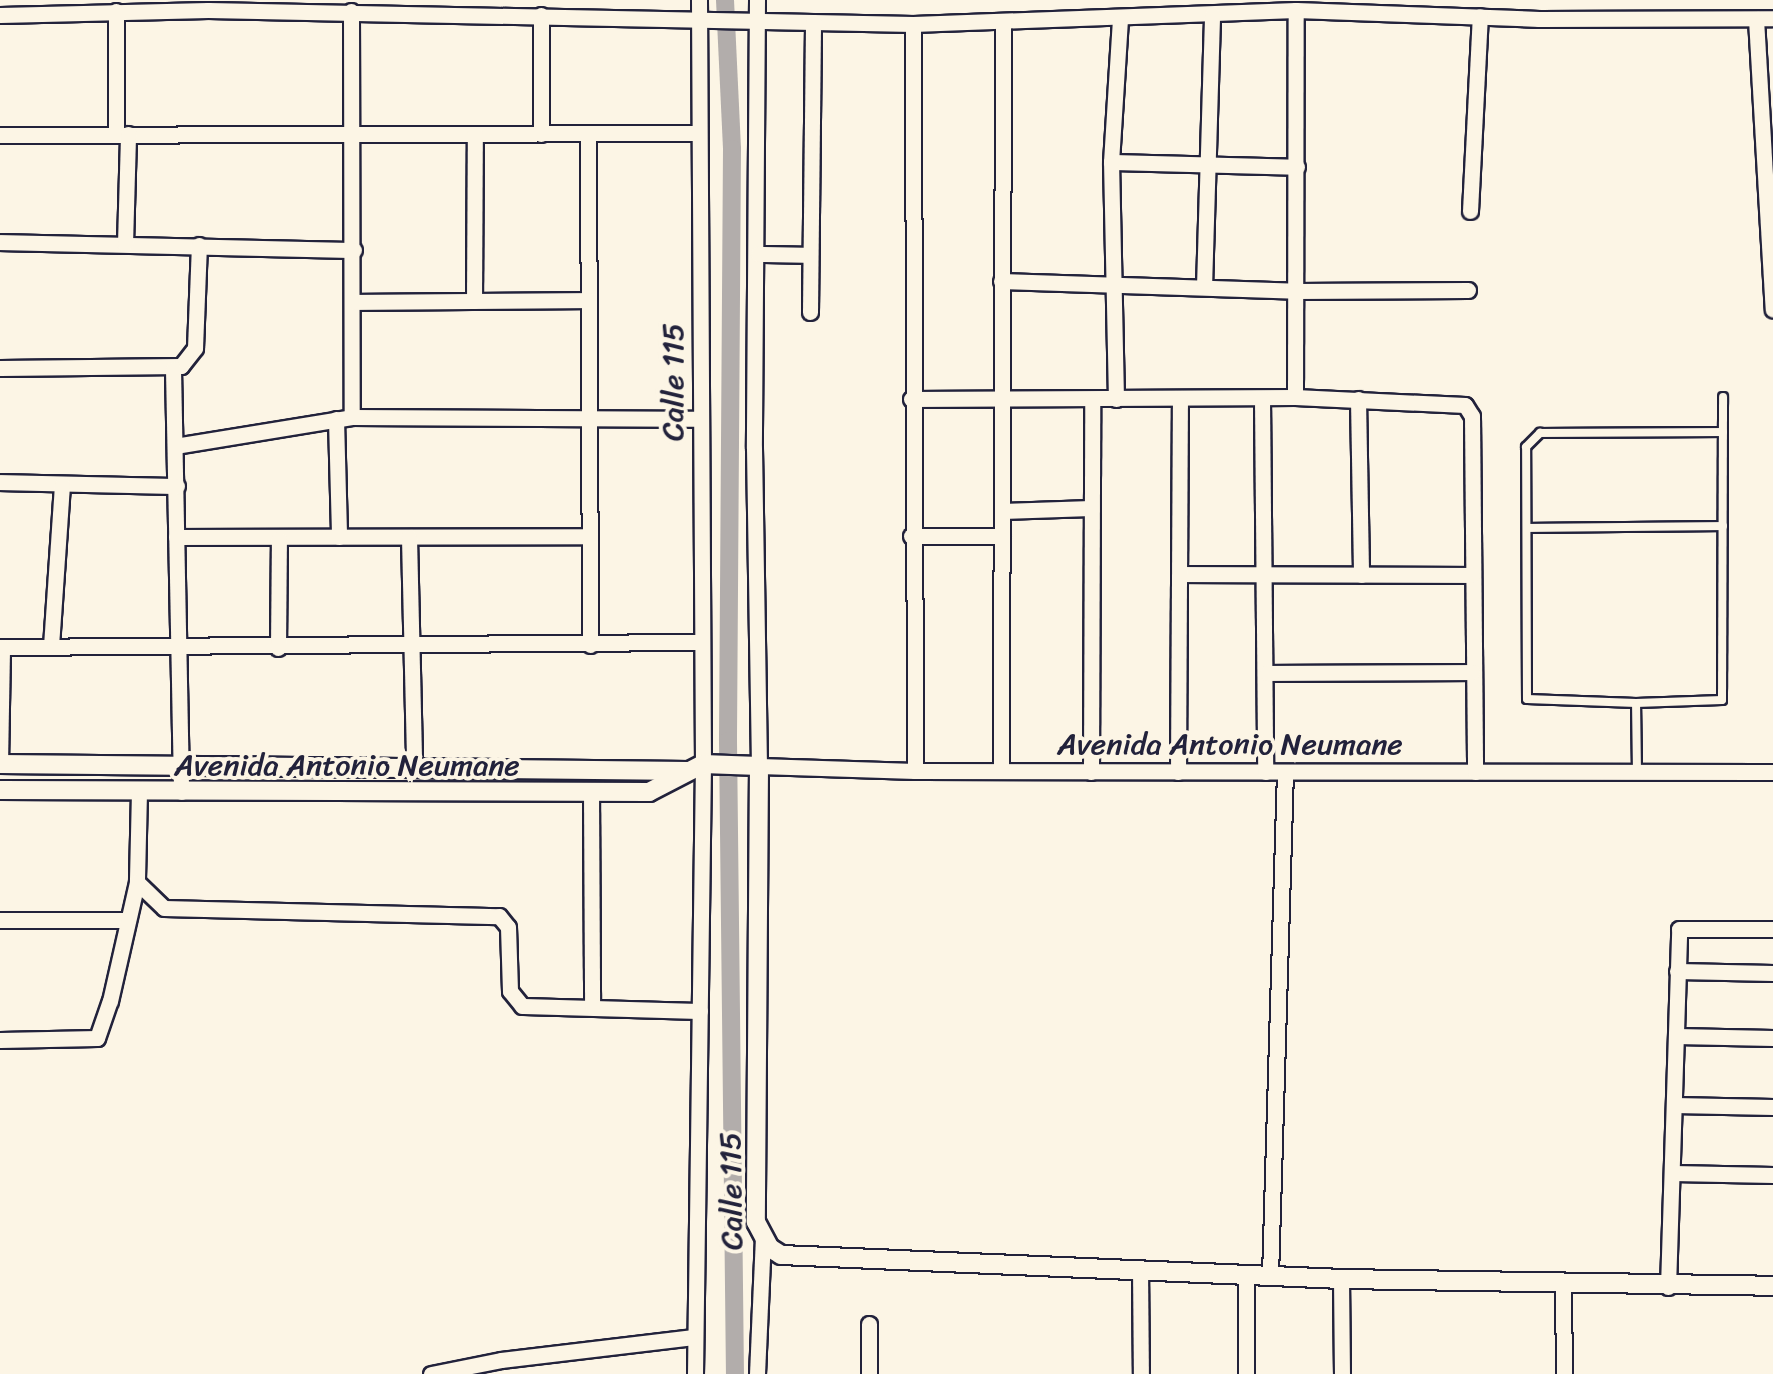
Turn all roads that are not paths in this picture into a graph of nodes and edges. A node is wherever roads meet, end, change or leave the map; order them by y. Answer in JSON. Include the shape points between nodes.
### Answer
{"nodes":[{"id":1,"x":699,"y":0,"type":"edge"},
{"id":2,"x":757,"y":0,"type":"edge"},
{"id":3,"x":1541,"y":0,"type":"edge"},
{"id":4,"x":208,"y":5,"type":"edge"},
{"id":5,"x":1296,"y":10,"type":"junction"},
{"id":6,"x":116,"y":11,"type":"junction"},
{"id":7,"x":351,"y":11,"type":"junction"},
{"id":8,"x":1212,"y":14,"type":"junction"},
{"id":9,"x":0,"y":15,"type":"edge"},
{"id":10,"x":541,"y":15,"type":"junction"},
{"id":11,"x":1480,"y":16,"type":"junction"},
{"id":12,"x":1120,"y":18,"type":"junction"},
{"id":13,"x":1765,"y":18,"type":"edge"},
{"id":14,"x":1540,"y":19,"type":"junction"},
{"id":15,"x":707,"y":20,"type":"junction"},
{"id":16,"x":753,"y":21,"type":"junction"},
{"id":17,"x":812,"y":22,"type":"junction"},
{"id":18,"x":913,"y":24,"type":"junction"},
{"id":19,"x":1003,"y":24,"type":"junction"},
{"id":20,"x":122,"y":134,"type":"junction"},
{"id":21,"x":475,"y":134,"type":"junction"},
{"id":22,"x":541,"y":134,"type":"junction"},
{"id":23,"x":699,"y":134,"type":"junction"},
{"id":24,"x":0,"y":135,"type":"edge"},
{"id":25,"x":354,"y":135,"type":"junction"},
{"id":26,"x":588,"y":136,"type":"junction"},
{"id":27,"x":1111,"y":162,"type":"junction"},
{"id":28,"x":1208,"y":163,"type":"junction"},
{"id":29,"x":1297,"y":166,"type":"junction"},
{"id":30,"x":1470,"y":211,"type":"dead end"},
{"id":31,"x":0,"y":242,"type":"edge"},
{"id":32,"x":125,"y":244,"type":"junction"},
{"id":33,"x":199,"y":245,"type":"junction"},
{"id":34,"x":354,"y":250,"type":"junction"},
{"id":35,"x":758,"y":254,"type":"junction"},
{"id":36,"x":809,"y":255,"type":"junction"},
{"id":37,"x":1001,"y":281,"type":"junction"},
{"id":38,"x":1112,"y":283,"type":"junction"},
{"id":39,"x":1204,"y":288,"type":"junction"},
{"id":40,"x":1468,"y":290,"type":"dead end"},
{"id":41,"x":1296,"y":292,"type":"junction"},
{"id":42,"x":590,"y":300,"type":"junction"},
{"id":43,"x":474,"y":301,"type":"junction"},
{"id":44,"x":355,"y":302,"type":"junction"},
{"id":45,"x":1773,"y":310,"type":"edge"},
{"id":46,"x":810,"y":312,"type":"dead end"},
{"id":47,"x":0,"y":368,"type":"edge"},
{"id":48,"x":173,"y":369,"type":"junction"},
{"id":49,"x":1295,"y":397,"type":"junction"},
{"id":50,"x":1723,"y":397,"type":"dead end"},
{"id":51,"x":1116,"y":398,"type":"junction"},
{"id":52,"x":1262,"y":398,"type":"junction"},
{"id":53,"x":911,"y":399,"type":"junction"},
{"id":54,"x":1358,"y":399,"type":"junction"},
{"id":55,"x":1092,"y":400,"type":"junction"},
{"id":56,"x":999,"y":402,"type":"junction"},
{"id":57,"x":1180,"y":402,"type":"junction"},
{"id":58,"x":344,"y":418,"type":"junction"},
{"id":59,"x":590,"y":418,"type":"junction"},
{"id":60,"x":701,"y":420,"type":"junction"},
{"id":61,"x":1723,"y":432,"type":"junction"},
{"id":62,"x":175,"y":446,"type":"junction"},
{"id":63,"x":0,"y":482,"type":"edge"},
{"id":64,"x":62,"y":484,"type":"junction"},
{"id":65,"x":177,"y":486,"type":"junction"},
{"id":66,"x":1091,"y":508,"type":"junction"},
{"id":67,"x":1002,"y":511,"type":"junction"},
{"id":68,"x":1723,"y":526,"type":"junction"},
{"id":69,"x":1528,"y":528,"type":"junction"},
{"id":70,"x":590,"y":536,"type":"junction"},
{"id":71,"x":911,"y":536,"type":"junction"},
{"id":72,"x":1002,"y":536,"type":"junction"},
{"id":73,"x":176,"y":537,"type":"junction"},
{"id":74,"x":339,"y":537,"type":"junction"},
{"id":75,"x":409,"y":538,"type":"junction"},
{"id":76,"x":279,"y":539,"type":"junction"},
{"id":77,"x":1180,"y":574,"type":"junction"},
{"id":78,"x":1360,"y":575,"type":"junction"},
{"id":79,"x":1472,"y":575,"type":"junction"},
{"id":80,"x":1266,"y":577,"type":"junction"},
{"id":81,"x":702,"y":642,"type":"junction"},
{"id":82,"x":590,"y":645,"type":"junction"},
{"id":83,"x":52,"y":646,"type":"junction"},
{"id":84,"x":411,"y":646,"type":"junction"},
{"id":85,"x":1,"y":647,"type":"edge"},
{"id":86,"x":176,"y":647,"type":"junction"},
{"id":87,"x":278,"y":648,"type":"junction"},
{"id":88,"x":1472,"y":672,"type":"junction"},
{"id":89,"x":1266,"y":673,"type":"junction"},
{"id":90,"x":1636,"y":703,"type":"junction"},
{"id":91,"x":178,"y":763,"type":"junction"},
{"id":92,"x":0,"y":764,"type":"edge"},
{"id":93,"x":414,"y":766,"type":"junction"},
{"id":94,"x":754,"y":766,"type":"junction"},
{"id":95,"x":700,"y":767,"type":"junction"},
{"id":96,"x":915,"y":771,"type":"junction"},
{"id":97,"x":1001,"y":772,"type":"junction"},
{"id":98,"x":1091,"y":772,"type":"junction"},
{"id":99,"x":1178,"y":772,"type":"junction"},
{"id":100,"x":1265,"y":772,"type":"junction"},
{"id":101,"x":1285,"y":772,"type":"junction"},
{"id":102,"x":1476,"y":772,"type":"junction"},
{"id":103,"x":1638,"y":772,"type":"junction"},
{"id":104,"x":1773,"y":772,"type":"edge"},
{"id":105,"x":0,"y":790,"type":"edge"},
{"id":106,"x":139,"y":791,"type":"junction"},
{"id":107,"x":181,"y":792,"type":"junction"},
{"id":108,"x":591,"y":792,"type":"junction"},
{"id":109,"x":137,"y":882,"type":"junction"},
{"id":110,"x":0,"y":920,"type":"edge"},
{"id":111,"x":128,"y":920,"type":"junction"},
{"id":112,"x":1773,"y":930,"type":"edge"},
{"id":113,"x":1678,"y":971,"type":"junction"},
{"id":114,"x":1773,"y":973,"type":"edge"},
{"id":115,"x":592,"y":1006,"type":"junction"},
{"id":116,"x":700,"y":1011,"type":"junction"},
{"id":117,"x":1676,"y":1036,"type":"junction"},
{"id":118,"x":1773,"y":1038,"type":"edge"},
{"id":119,"x":0,"y":1040,"type":"edge"},
{"id":120,"x":1674,"y":1105,"type":"junction"},
{"id":121,"x":1773,"y":1108,"type":"edge"},
{"id":122,"x":1673,"y":1173,"type":"junction"},
{"id":123,"x":1773,"y":1175,"type":"edge"},
{"id":124,"x":764,"y":1239,"type":"junction"},
{"id":125,"x":1140,"y":1268,"type":"junction"},
{"id":126,"x":1246,"y":1275,"type":"junction"},
{"id":127,"x":1270,"y":1276,"type":"junction"},
{"id":128,"x":1341,"y":1280,"type":"junction"},
{"id":129,"x":1563,"y":1284,"type":"junction"},
{"id":130,"x":1773,"y":1286,"type":"edge"},
{"id":131,"x":1668,"y":1287,"type":"junction"},
{"id":132,"x":869,"y":1324,"type":"dead end"},
{"id":133,"x":694,"y":1337,"type":"junction"},
{"id":134,"x":502,"y":1367,"type":"edge"},
{"id":135,"x":431,"y":1374,"type":"edge"},
{"id":136,"x":695,"y":1374,"type":"edge"},
{"id":137,"x":757,"y":1374,"type":"edge"},
{"id":138,"x":869,"y":1374,"type":"edge"},
{"id":139,"x":1141,"y":1374,"type":"edge"},
{"id":140,"x":1246,"y":1374,"type":"edge"},
{"id":141,"x":1342,"y":1374,"type":"edge"},
{"id":142,"x":1564,"y":1374,"type":"edge"}],
"edges":[{"from":1,"to":15,"type":"street","name":"Calle 115"},
{"from":2,"to":16,"type":"street"},
{"from":3,"to":14,"type":"street"},
{"from":4,"to":6,"type":"street"},
{"from":4,"to":7,"type":"street"},
{"from":5,"to":8,"type":"street"},
{"from":5,"to":11,"type":"street"},
{"from":5,"to":29,"type":"street"},
{"from":6,"to":9,"type":"street"},
{"from":6,"to":20,"type":"street"},
{"from":7,"to":10,"type":"street"},
{"from":7,"to":25,"type":"street"},
{"from":8,"to":12,"type":"street"},
{"from":8,"to":28,"type":"street"},
{"from":10,"to":15,"type":"street"},
{"from":10,"to":22,"type":"street"},
{"from":11,"to":14,"type":"street"},
{"from":11,"to":30,"type":"street"},
{"from":12,"to":19,"type":"street"},
{"from":12,"to":27,"type":"street"},
{"from":13,"to":14,"type":"street"},
{"from":13,"to":45,"type":"street"},
{"from":15,"to":16,"type":"street"},
{"from":15,"to":23,"type":"street","name":"Calle 115"},
{"from":16,"to":17,"type":"street"},
{"from":16,"to":35,"type":"street"},
{"from":17,"to":18,"type":"street"},
{"from":17,"to":36,"type":"street"},
{"from":18,"to":19,"type":"street"},
{"from":18,"to":53,"type":"street"},
{"from":19,"to":37,"type":"street"},
{"from":20,"to":24,"type":"street"},
{"from":20,"to":25,"type":"street"},
{"from":20,"to":32,"type":"street"},
{"from":21,"to":22,"type":"street"},
{"from":21,"to":25,"type":"street"},
{"from":21,"to":43,"type":"street"},
{"from":22,"to":26,"type":"street"},
{"from":23,"to":26,"type":"street"},
{"from":23,"to":60,"type":"street","name":"Calle 115"},
{"from":25,"to":34,"type":"street"},
{"from":26,"to":42,"type":"street"},
{"from":27,"to":28,"type":"street"},
{"from":27,"to":38,"type":"street"},
{"from":28,"to":29,"type":"street"},
{"from":28,"to":39,"type":"street"},
{"from":29,"to":41,"type":"street"},
{"from":31,"to":32,"type":"street"},
{"from":32,"to":33,"type":"street"},
{"from":33,"to":34,"type":"street"},
{"from":33,"to":48,"type":"street","via":[[195,348]]},
{"from":34,"to":44,"type":"street"},
{"from":35,"to":36,"type":"street"},
{"from":35,"to":94,"type":"street"},
{"from":36,"to":46,"type":"street"},
{"from":37,"to":38,"type":"street"},
{"from":37,"to":56,"type":"street"},
{"from":38,"to":39,"type":"street"},
{"from":38,"to":51,"type":"street"},
{"from":39,"to":41,"type":"street"},
{"from":40,"to":41,"type":"street"},
{"from":41,"to":49,"type":"street"},
{"from":42,"to":43,"type":"street"},
{"from":42,"to":59,"type":"street"},
{"from":43,"to":44,"type":"street"},
{"from":44,"to":58,"type":"street"},
{"from":47,"to":48,"type":"street"},
{"from":48,"to":62,"type":"street"},
{"from":49,"to":52,"type":"street"},
{"from":49,"to":54,"type":"street"},
{"from":50,"to":61,"type":"lane"},
{"from":51,"to":55,"type":"street"},
{"from":51,"to":57,"type":"street"},
{"from":52,"to":57,"type":"street"},
{"from":52,"to":80,"type":"street"},
{"from":53,"to":56,"type":"street"},
{"from":53,"to":71,"type":"street"},
{"from":54,"to":78,"type":"street"},
{"from":54,"to":79,"type":"street","via":[[1465,405],[1472,416]]},
{"from":55,"to":56,"type":"street"},
{"from":55,"to":66,"type":"street"},
{"from":56,"to":67,"type":"street"},
{"from":57,"to":77,"type":"street"},
{"from":58,"to":59,"type":"street"},
{"from":58,"to":62,"type":"street"},
{"from":58,"to":74,"type":"street"},
{"from":59,"to":60,"type":"street"},
{"from":59,"to":70,"type":"street"},
{"from":60,"to":81,"type":"street","name":"Calle 115"},
{"from":61,"to":68,"type":"lane"},
{"from":61,"to":69,"type":"lane","via":[[1540,433],[1526,447]]},
{"from":62,"to":65,"type":"street"},
{"from":63,"to":64,"type":"street"},
{"from":64,"to":65,"type":"street"},
{"from":64,"to":83,"type":"street"},
{"from":65,"to":73,"type":"street"},
{"from":66,"to":67,"type":"street"},
{"from":66,"to":98,"type":"street"},
{"from":67,"to":72,"type":"street"},
{"from":68,"to":69,"type":"lane"},
{"from":68,"to":90,"type":"lane","via":[[1722,700]]},
{"from":69,"to":90,"type":"lane","via":[[1527,699]]},
{"from":70,"to":75,"type":"street"},
{"from":70,"to":82,"type":"street"},
{"from":71,"to":72,"type":"street"},
{"from":71,"to":96,"type":"street"},
{"from":72,"to":97,"type":"street"},
{"from":73,"to":76,"type":"street"},
{"from":73,"to":86,"type":"street"},
{"from":74,"to":75,"type":"street"},
{"from":74,"to":76,"type":"street"},
{"from":75,"to":84,"type":"street"},
{"from":76,"to":87,"type":"street"},
{"from":77,"to":80,"type":"street"},
{"from":77,"to":99,"type":"street"},
{"from":78,"to":79,"type":"street"},
{"from":78,"to":80,"type":"street"},
{"from":79,"to":88,"type":"street"},
{"from":80,"to":89,"type":"street"},
{"from":81,"to":82,"type":"street"},
{"from":81,"to":95,"type":"street","name":"Calle 115"},
{"from":82,"to":84,"type":"street"},
{"from":83,"to":85,"type":"street"},
{"from":83,"to":86,"type":"street"},
{"from":84,"to":87,"type":"street"},
{"from":84,"to":93,"type":"street"},
{"from":85,"to":92,"type":"street"},
{"from":86,"to":87,"type":"street"},
{"from":86,"to":91,"type":"street"},
{"from":88,"to":89,"type":"street"},
{"from":88,"to":102,"type":"street"},
{"from":89,"to":100,"type":"street"},
{"from":90,"to":103,"type":"lane"},
{"from":91,"to":92,"type":"street","name":"Avenida Antonio Neumane"},
{"from":91,"to":93,"type":"street","name":"Avenida Antonio Neumane"},
{"from":91,"to":107,"type":"street"},
{"from":93,"to":95,"type":"street","name":"Avenida Antonio Neumane"},
{"from":94,"to":95,"type":"street","name":"Avenida Antonio Neumane"},
{"from":94,"to":96,"type":"street","name":"Avenida Antonio Neumane"},
{"from":94,"to":124,"type":"street","name":"Calle 115","via":[[756,1222]]},
{"from":95,"to":108,"type":"street","name":"Avenida Antonio Neumane","via":[[649,792]]},
{"from":95,"to":116,"type":"street","name":"Calle 115"},
{"from":96,"to":97,"type":"street","name":"Avenida Antonio Neumane"},
{"from":97,"to":98,"type":"street","name":"Avenida Antonio Neumane"},
{"from":98,"to":99,"type":"street","name":"Avenida Antonio Neumane"},
{"from":99,"to":100,"type":"street","name":"Avenida Antonio Neumane"},
{"from":100,"to":101,"type":"street","name":"Avenida Antonio Neumane"},
{"from":101,"to":102,"type":"street","name":"Avenida Antonio Neumane"},
{"from":101,"to":127,"type":"street"},
{"from":102,"to":103,"type":"street","name":"Avenida Antonio Neumane"},
{"from":103,"to":104,"type":"street","name":"Avenida Antonio Neumane"},
{"from":105,"to":106,"type":"street","name":"Avenida Antonio Neumane"},
{"from":106,"to":107,"type":"street","name":"Avenida Antonio Neumane"},
{"from":106,"to":109,"type":"street"},
{"from":107,"to":108,"type":"street","name":"Avenida Antonio Neumane"},
{"from":108,"to":115,"type":"street"},
{"from":109,"to":111,"type":"street"},
{"from":109,"to":115,"type":"street","via":[[164,908],[499,916],[508,927],[516,1002],[537,1010]]},
{"from":110,"to":111,"type":"street"},
{"from":111,"to":119,"type":"street","via":[[96,1038]]},
{"from":112,"to":113,"type":"street","via":[[1678,929]]},
{"from":113,"to":114,"type":"street"},
{"from":113,"to":117,"type":"street"},
{"from":115,"to":116,"type":"street"},
{"from":116,"to":133,"type":"street","name":"Calle 115"},
{"from":117,"to":118,"type":"street"},
{"from":117,"to":120,"type":"street"},
{"from":120,"to":121,"type":"street"},
{"from":120,"to":122,"type":"street"},
{"from":122,"to":123,"type":"street"},
{"from":122,"to":131,"type":"street"},
{"from":124,"to":125,"type":"street","via":[[781,1255]]},
{"from":124,"to":137,"type":"street","name":"Calle 115"},
{"from":125,"to":126,"type":"street"},
{"from":125,"to":139,"type":"street"},
{"from":126,"to":127,"type":"street"},
{"from":126,"to":140,"type":"street"},
{"from":127,"to":128,"type":"street"},
{"from":128,"to":129,"type":"street"},
{"from":128,"to":141,"type":"street"},
{"from":129,"to":131,"type":"street"},
{"from":129,"to":142,"type":"street"},
{"from":130,"to":131,"type":"street"},
{"from":132,"to":138,"type":"street"},
{"from":133,"to":134,"type":"street"},
{"from":133,"to":136,"type":"street","name":"Calle 115"},
{"from":134,"to":135,"type":"street"}]}
